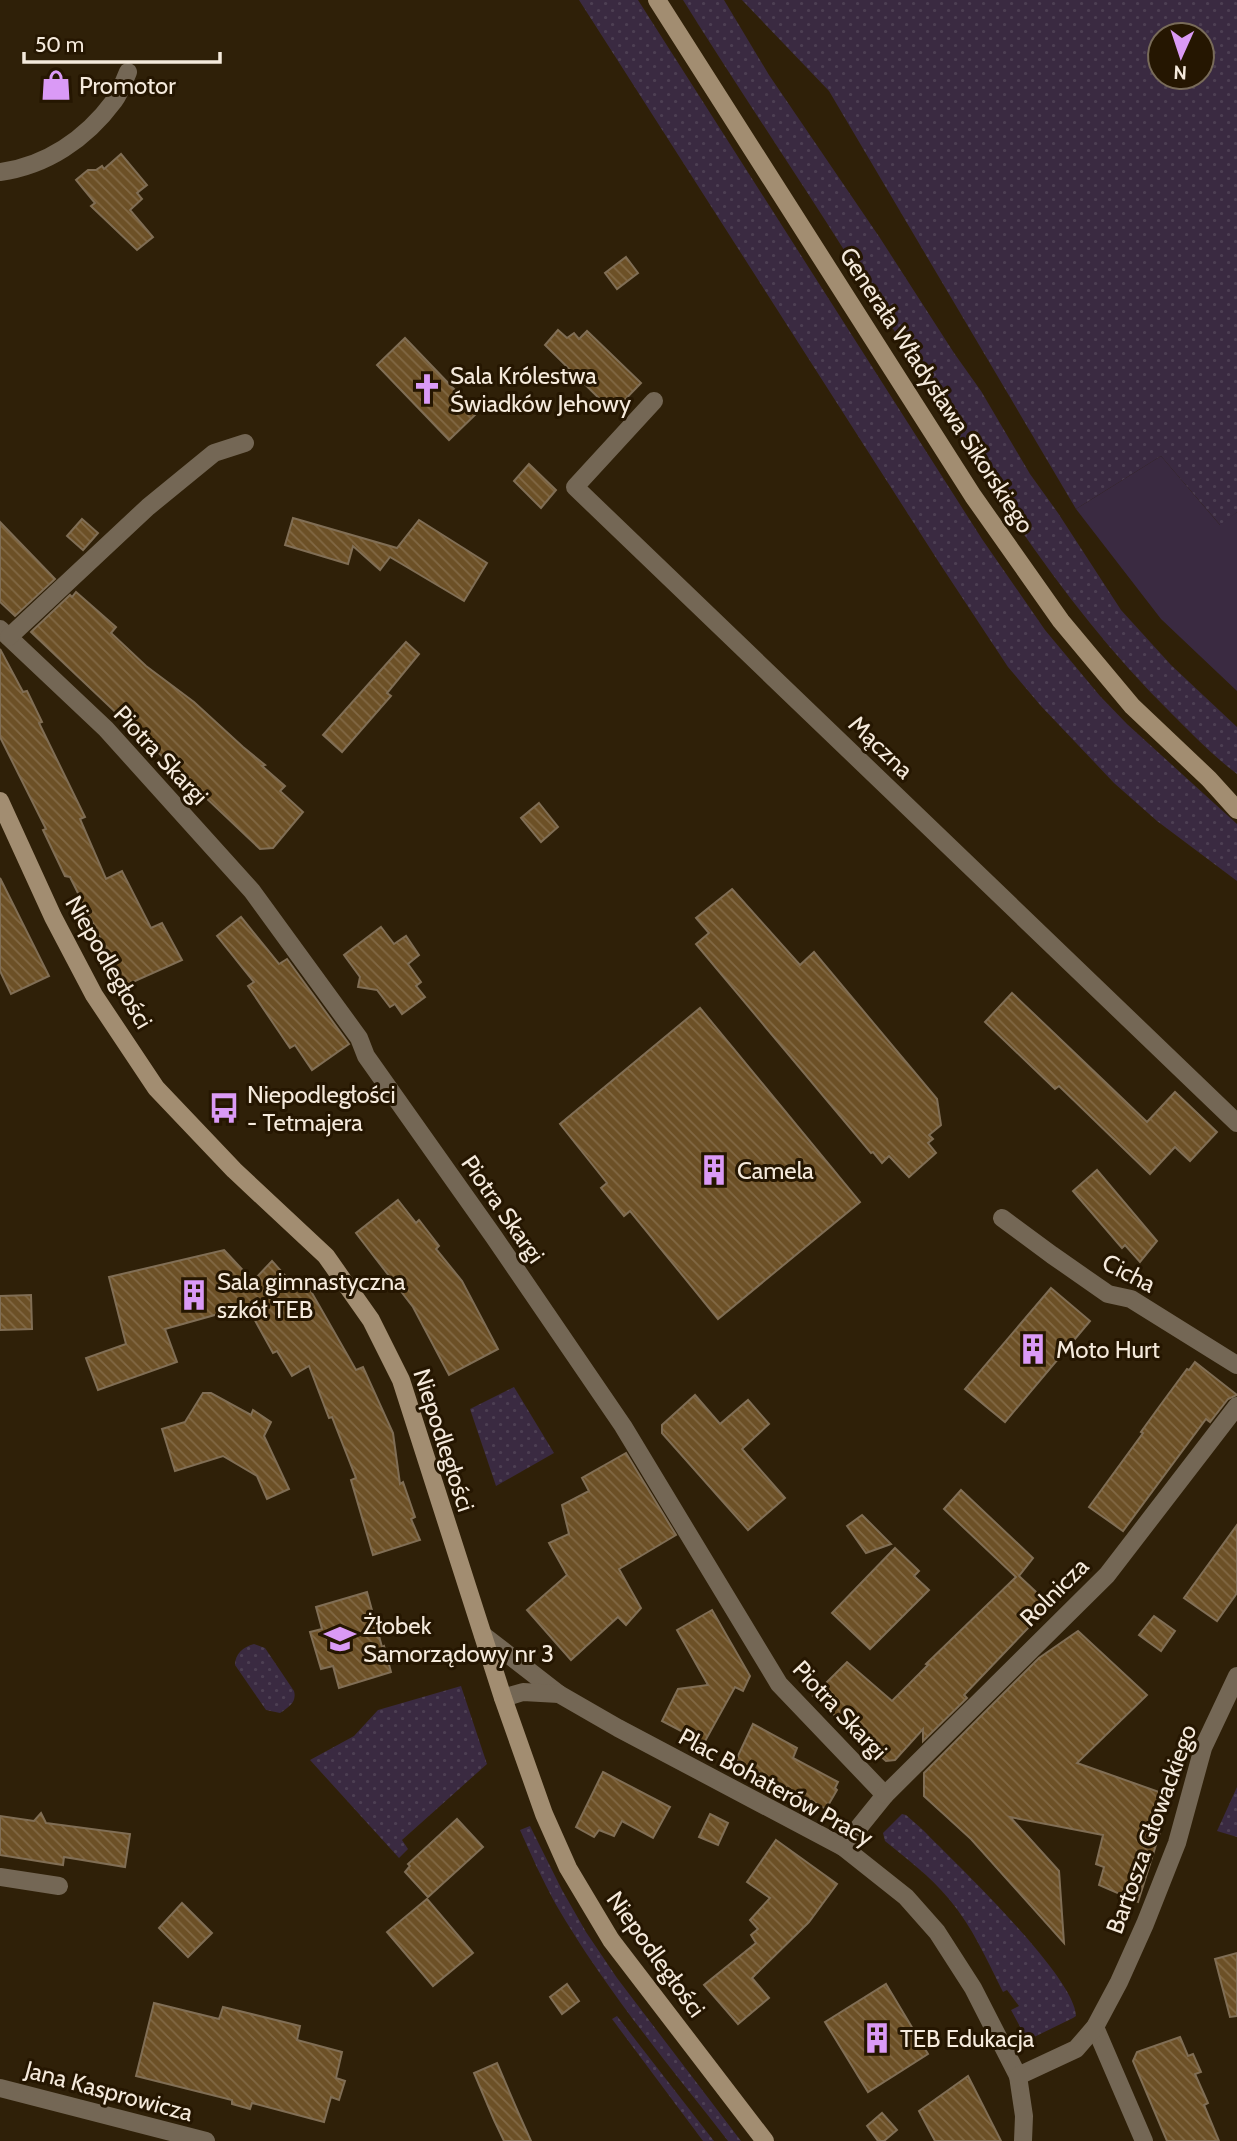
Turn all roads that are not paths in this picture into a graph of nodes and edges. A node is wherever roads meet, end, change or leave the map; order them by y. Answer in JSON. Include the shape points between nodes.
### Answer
{"nodes":[{"id":1,"x":657,"y":0,"type":"edge"},
{"id":2,"x":128,"y":72,"type":"dead end"},
{"id":3,"x":0,"y":172,"type":"edge"},
{"id":4,"x":654,"y":401,"type":"dead end"},
{"id":5,"x":245,"y":443,"type":"dead end"},
{"id":6,"x":4,"y":633,"type":"edge"},
{"id":7,"x":1209,"y":779,"type":"junction"},
{"id":8,"x":1237,"y":799,"type":"edge"},
{"id":9,"x":0,"y":801,"type":"edge"},
{"id":10,"x":1237,"y":810,"type":"edge"},
{"id":11,"x":1237,"y":1124,"type":"edge"},
{"id":12,"x":1002,"y":1218,"type":"dead end"},
{"id":13,"x":1237,"y":1365,"type":"edge"},
{"id":14,"x":1237,"y":1406,"type":"edge"},
{"id":15,"x":483,"y":1635,"type":"junction"},
{"id":16,"x":1237,"y":1676,"type":"edge"},
{"id":17,"x":559,"y":1694,"type":"junction"},
{"id":18,"x":503,"y":1698,"type":"junction"},
{"id":19,"x":885,"y":1795,"type":"junction"},
{"id":20,"x":843,"y":1847,"type":"junction"},
{"id":21,"x":0,"y":1877,"type":"edge"},
{"id":22,"x":59,"y":1886,"type":"dead end"},
{"id":23,"x":1095,"y":2027,"type":"junction"},
{"id":24,"x":1018,"y":2076,"type":"junction"},
{"id":25,"x":0,"y":2088,"type":"edge"},
{"id":26,"x":206,"y":2141,"type":"edge"},
{"id":27,"x":765,"y":2141,"type":"edge"},
{"id":28,"x":1023,"y":2141,"type":"edge"},
{"id":29,"x":1143,"y":2141,"type":"edge"}],
"edges":[{"from":1,"to":7,"type":"street","name":"Generała Władysława Sikorskiego","via":[[973,496],[1061,621],[1132,706]]},
{"from":2,"to":3,"type":"street","via":[[115,100],[82,137],[45,160]]},
{"from":4,"to":11,"type":"street","name":"Mączna","via":[[575,487]]},
{"from":5,"to":6,"type":"street","via":[[214,453]]},
{"from":6,"to":19,"type":"street","name":"Piotra Skargi","via":[[106,729],[252,891],[359,1038],[366,1056],[623,1426],[779,1684]]},
{"from":7,"to":8,"type":"street","name":"Generała Władysława Sikorskiego"},
{"from":7,"to":10,"type":"street","name":"Generała Władysława Sikorskiego"},
{"from":9,"to":15,"type":"street","name":"Niepodległości","via":[[94,995],[156,1088],[326,1256],[370,1320],[401,1380]]},
{"from":12,"to":13,"type":"street","name":"Cicha","via":[[1108,1294],[1131,1299]]},
{"from":14,"to":19,"type":"street","name":"Rolnicza","via":[[1107,1575]]},
{"from":15,"to":17,"type":"street","name":"Plac Bohaterów Pracy"},
{"from":15,"to":18,"type":"street","name":"Niepodległości"},
{"from":16,"to":23,"type":"street","name":"Bartosza Głowackiego","via":[[1203,1748],[1177,1843],[1146,1924]]},
{"from":17,"to":18,"type":"street","name":"Plac Bohaterów Pracy","via":[[523,1692]]},
{"from":17,"to":20,"type":"street","name":"Plac Bohaterów Pracy"},
{"from":18,"to":27,"type":"street","name":"Niepodległości","via":[[568,1868],[611,1940]]},
{"from":19,"to":20,"type":"street","name":"Piotra Skargi"},
{"from":20,"to":24,"type":"street","name":"Plac Bohaterów Pracy","via":[[906,1896],[937,1932],[973,1988]]},
{"from":21,"to":22,"type":"street"},
{"from":23,"to":24,"type":"street","name":"Bartosza Głowackiego","via":[[1076,2049]]},
{"from":23,"to":29,"type":"street"},
{"from":24,"to":28,"type":"street","name":"Plac Bohaterów Pracy"},
{"from":25,"to":26,"type":"street","name":"Jana Kasprowicza"}]}
